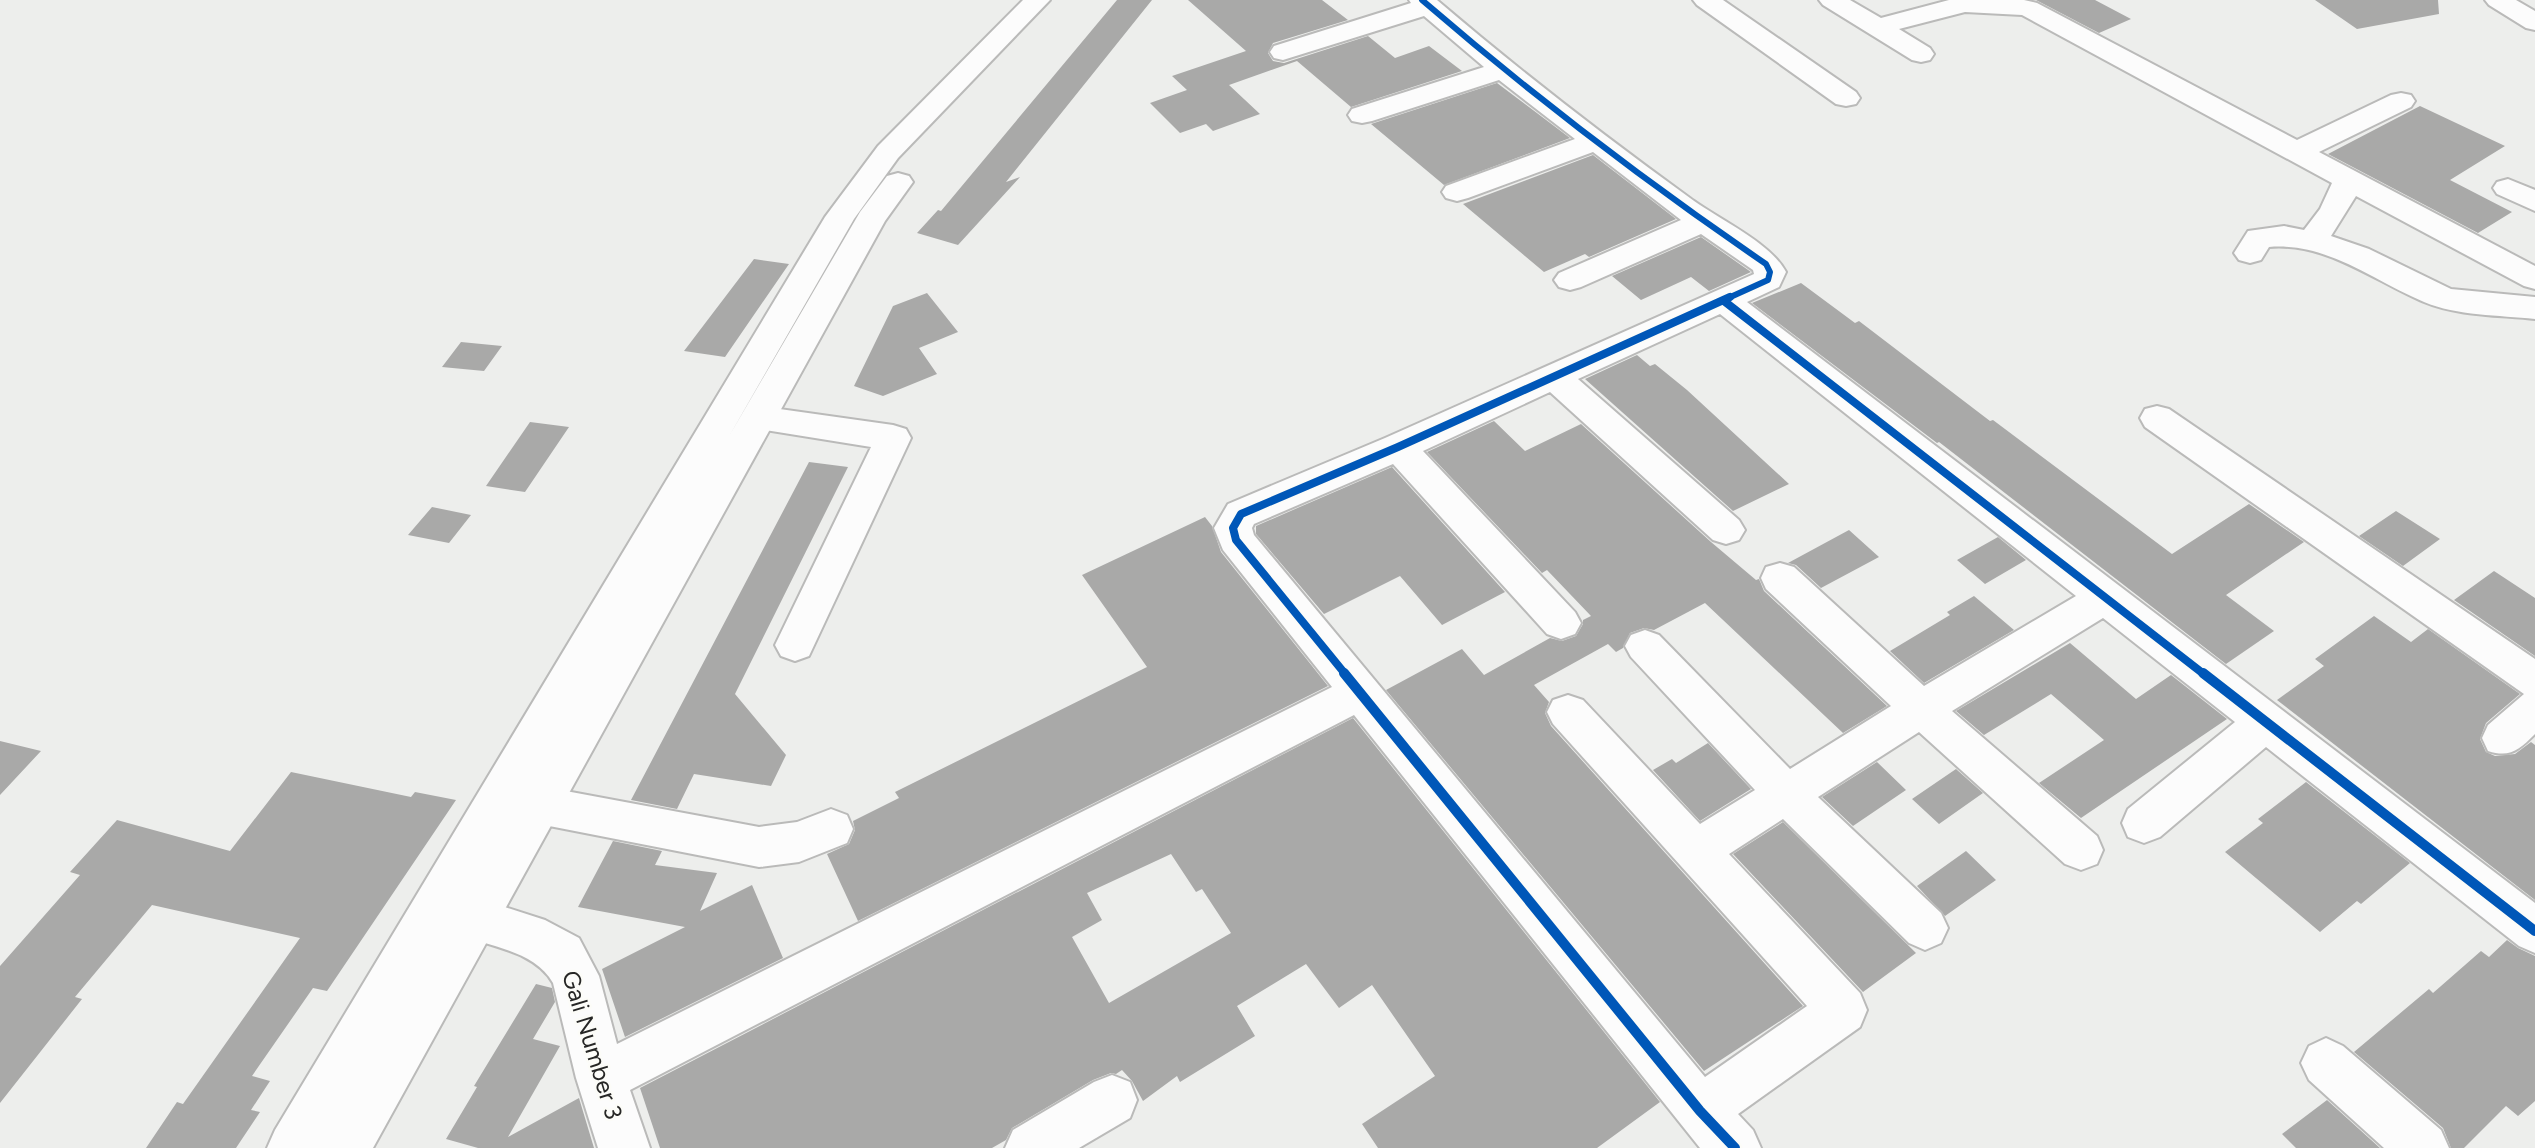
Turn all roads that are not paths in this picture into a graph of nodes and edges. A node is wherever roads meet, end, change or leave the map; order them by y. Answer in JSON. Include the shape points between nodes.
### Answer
{"nodes":[{"id":1,"x":1037,"y":0,"type":"edge"},
{"id":2,"x":1065,"y":0,"type":"edge"},
{"id":3,"x":1706,"y":0,"type":"edge"},
{"id":4,"x":1832,"y":0,"type":"edge"},
{"id":5,"x":2498,"y":0,"type":"edge"},
{"id":6,"x":1425,"y":3,"type":"edge"},
{"id":7,"x":2535,"y":22,"type":"edge"},
{"id":8,"x":1878,"y":27,"type":"junction"},
{"id":9,"x":1283,"y":52,"type":"dead end"},
{"id":10,"x":1921,"y":54,"type":"dead end"},
{"id":11,"x":1503,"y":70,"type":"junction"},
{"id":12,"x":1846,"y":98,"type":"dead end"},
{"id":13,"x":2401,"y":101,"type":"dead end"},
{"id":14,"x":1362,"y":115,"type":"dead end"},
{"id":15,"x":1597,"y":141,"type":"junction"},
{"id":16,"x":2298,"y":151,"type":"junction"},
{"id":17,"x":2349,"y":179,"type":"junction"},
{"id":18,"x":1457,"y":192,"type":"dead end"},
{"id":19,"x":1703,"y":222,"type":"junction"},
{"id":20,"x":2311,"y":242,"type":"junction"},
{"id":21,"x":2250,"y":253,"type":"dead end"},
{"id":22,"x":2535,"y":279,"type":"edge"},
{"id":23,"x":1570,"y":280,"type":"dead end"},
{"id":24,"x":1724,"y":301,"type":"junction"},
{"id":25,"x":2535,"y":308,"type":"edge"},
{"id":26,"x":1554,"y":377,"type":"junction"},
{"id":27,"x":758,"y":418,"type":"junction"},
{"id":28,"x":2157,"y":418,"type":"dead end"},
{"id":29,"x":1398,"y":447,"type":"junction"},
{"id":30,"x":1726,"y":530,"type":"dead end"},
{"id":31,"x":1780,"y":578,"type":"dead end"},
{"id":32,"x":2106,"y":597,"type":"junction"},
{"id":33,"x":1561,"y":623,"type":"dead end"},
{"id":34,"x":795,"y":645,"type":"dead end"},
{"id":35,"x":1645,"y":646,"type":"dead end"},
{"id":36,"x":2535,"y":681,"type":"edge"},
{"id":37,"x":1359,"y":693,"type":"junction"},
{"id":38,"x":2535,"y":708,"type":"edge"},
{"id":39,"x":1921,"y":709,"type":"junction"},
{"id":40,"x":1568,"y":712,"type":"dead end"},
{"id":41,"x":2266,"y":722,"type":"junction"},
{"id":42,"x":2503,"y":738,"type":"dead end"},
{"id":43,"x":1786,"y":794,"type":"junction"},
{"id":44,"x":539,"y":805,"type":"junction"},
{"id":45,"x":2144,"y":823,"type":"dead end"},
{"id":46,"x":831,"y":830,"type":"dead end"},
{"id":47,"x":1697,"y":850,"type":"junction"},
{"id":48,"x":2081,"y":850,"type":"dead end"},
{"id":49,"x":474,"y":919,"type":"junction"},
{"id":50,"x":1924,"y":928,"type":"dead end"},
{"id":51,"x":2535,"y":931,"type":"edge"},
{"id":52,"x":2326,"y":1063,"type":"dead end"},
{"id":53,"x":601,"y":1078,"type":"junction"},
{"id":54,"x":1112,"y":1100,"type":"dead end"},
{"id":55,"x":1700,"y":1111,"type":"junction"},
{"id":56,"x":293,"y":1148,"type":"edge"},
{"id":57,"x":345,"y":1148,"type":"edge"},
{"id":58,"x":624,"y":1148,"type":"edge"},
{"id":59,"x":1031,"y":1148,"type":"edge"},
{"id":60,"x":1735,"y":1148,"type":"edge"},
{"id":61,"x":2423,"y":1148,"type":"edge"}],
"edges":[{"from":1,"to":56,"type":"street","via":[[888,152],[840,216]]},
{"from":2,"to":27,"type":"street","via":[[919,153],[871,219]]},
{"from":3,"to":12,"type":"street"},
{"from":4,"to":8,"type":"street"},
{"from":5,"to":7,"type":"street"},
{"from":6,"to":9,"type":"street","via":[[1358,16]]},
{"from":6,"to":11,"type":"street"},
{"from":8,"to":10,"type":"street"},
{"from":8,"to":16,"type":"street","via":[[1964,4],[2028,8]]},
{"from":11,"to":14,"type":"street"},
{"from":11,"to":15,"type":"street"},
{"from":13,"to":16,"type":"street"},
{"from":15,"to":18,"type":"street"},
{"from":15,"to":19,"type":"street"},
{"from":16,"to":17,"type":"street"},
{"from":17,"to":20,"type":"street","via":[[2334,211]]},
{"from":17,"to":22,"type":"street"},
{"from":19,"to":23,"type":"street"},
{"from":19,"to":24,"type":"street","via":[[1766,264],[1770,272],[1768,280]]},
{"from":20,"to":21,"type":"street","via":[[2270,235],[2259,238]]},
{"from":20,"to":25,"type":"street","via":[[2358,256],[2436,295]]},
{"from":24,"to":26,"type":"street"},
{"from":24,"to":32,"type":"street"},
{"from":26,"to":29,"type":"street"},
{"from":26,"to":30,"type":"street"},
{"from":27,"to":34,"type":"street","via":[[893,438]]},
{"from":27,"to":44,"type":"street"},
{"from":28,"to":36,"type":"street"},
{"from":29,"to":33,"type":"street"},
{"from":29,"to":37,"type":"street","via":[[1241,514],[1233,528],[1236,540]]},
{"from":31,"to":39,"type":"street"},
{"from":32,"to":39,"type":"street"},
{"from":32,"to":41,"type":"street"},
{"from":35,"to":43,"type":"street"},
{"from":37,"to":53,"type":"street"},
{"from":37,"to":55,"type":"street"},
{"from":38,"to":42,"type":"street"},
{"from":39,"to":43,"type":"street"},
{"from":39,"to":48,"type":"street"},
{"from":40,"to":47,"type":"street"},
{"from":41,"to":45,"type":"street"},
{"from":41,"to":51,"type":"street"},
{"from":43,"to":47,"type":"street"},
{"from":43,"to":50,"type":"street"},
{"from":44,"to":46,"type":"street","via":[[759,847],[799,842]]},
{"from":44,"to":49,"type":"street"},
{"from":47,"to":55,"type":"street","via":[[1843,1010]]},
{"from":49,"to":53,"type":"street","name":"Gali Number 3","via":[[529,936],[562,954],[575,976]]},
{"from":49,"to":57,"type":"street"},
{"from":52,"to":61,"type":"street"},
{"from":53,"to":58,"type":"street","name":"Gali Number 3"},
{"from":54,"to":59,"type":"street"},
{"from":55,"to":60,"type":"street"}]}
